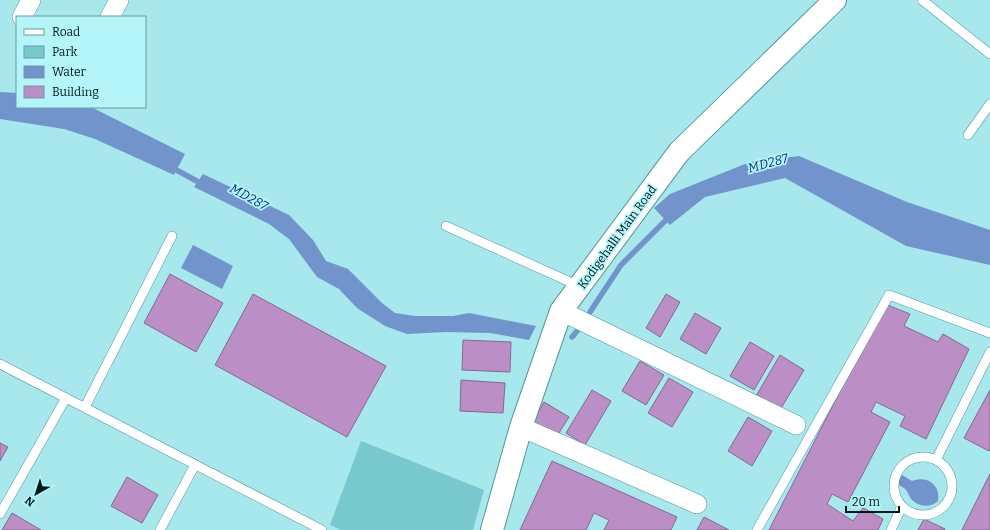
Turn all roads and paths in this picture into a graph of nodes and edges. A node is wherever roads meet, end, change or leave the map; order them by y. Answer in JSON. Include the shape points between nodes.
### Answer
{"nodes":[{"id":1,"x":31,"y":0,"type":"edge"},
{"id":2,"x":119,"y":0,"type":"edge"},
{"id":3,"x":835,"y":0,"type":"edge"},
{"id":4,"x":922,"y":0,"type":"edge"},
{"id":5,"x":22,"y":16,"type":"edge"},
{"id":6,"x":111,"y":16,"type":"edge"},
{"id":7,"x":990,"y":54,"type":"edge"},
{"id":8,"x":990,"y":104,"type":"edge"},
{"id":9,"x":968,"y":135,"type":"dead end"},
{"id":10,"x":446,"y":226,"type":"dead end"},
{"id":11,"x":172,"y":236,"type":"dead end"},
{"id":12,"x":580,"y":286,"type":"junction"},
{"id":13,"x":561,"y":311,"type":"junction"},
{"id":14,"x":990,"y":333,"type":"edge"},
{"id":15,"x":990,"y":352,"type":"edge"},
{"id":16,"x":0,"y":364,"type":"edge"},
{"id":17,"x":66,"y":398,"type":"junction"},
{"id":18,"x":85,"y":407,"type":"junction"},
{"id":19,"x":796,"y":425,"type":"dead end"},
{"id":20,"x":521,"y":427,"type":"junction"},
{"id":21,"x":936,"y":460,"type":"junction"},
{"id":22,"x":195,"y":465,"type":"junction"},
{"id":23,"x":697,"y":504,"type":"dead end"},
{"id":24,"x":902,"y":506,"type":"junction"},
{"id":25,"x":0,"y":514,"type":"edge"},
{"id":26,"x":319,"y":529,"type":"edge"},
{"id":27,"x":160,"y":530,"type":"edge"},
{"id":28,"x":492,"y":530,"type":"edge"},
{"id":29,"x":757,"y":530,"type":"edge"},
{"id":30,"x":891,"y":530,"type":"edge"}],
"edges":[{"from":1,"to":5,"type":"street"},
{"from":2,"to":6,"type":"street"},
{"from":3,"to":12,"type":"street","name":"Kodigehalli Main Road","via":[[679,152]]},
{"from":4,"to":7,"type":"lane"},
{"from":8,"to":9,"type":"lane"},
{"from":10,"to":12,"type":"lane"},
{"from":11,"to":18,"type":"lane"},
{"from":12,"to":13,"type":"street","name":"Kodigehalli Main Road"},
{"from":13,"to":19,"type":"street"},
{"from":13,"to":20,"type":"street","name":"Kodigehalli Main Road"},
{"from":14,"to":29,"type":"lane","via":[[889,295]]},
{"from":15,"to":21,"type":"lane"},
{"from":16,"to":17,"type":"lane"},
{"from":17,"to":18,"type":"lane"},
{"from":17,"to":25,"type":"lane"},
{"from":18,"to":22,"type":"lane"},
{"from":20,"to":23,"type":"street"},
{"from":20,"to":28,"type":"street","name":"Kodigehalli Main Road"},
{"from":21,"to":24,"type":"lane","via":[[916,458],[899,469],[894,488],[896,498]]},
{"from":21,"to":24,"type":"lane","via":[[944,466],[952,482],[950,496],[944,507],[928,515],[919,515]]},
{"from":22,"to":26,"type":"lane"},
{"from":22,"to":27,"type":"lane"},
{"from":24,"to":30,"type":"lane"}]}
